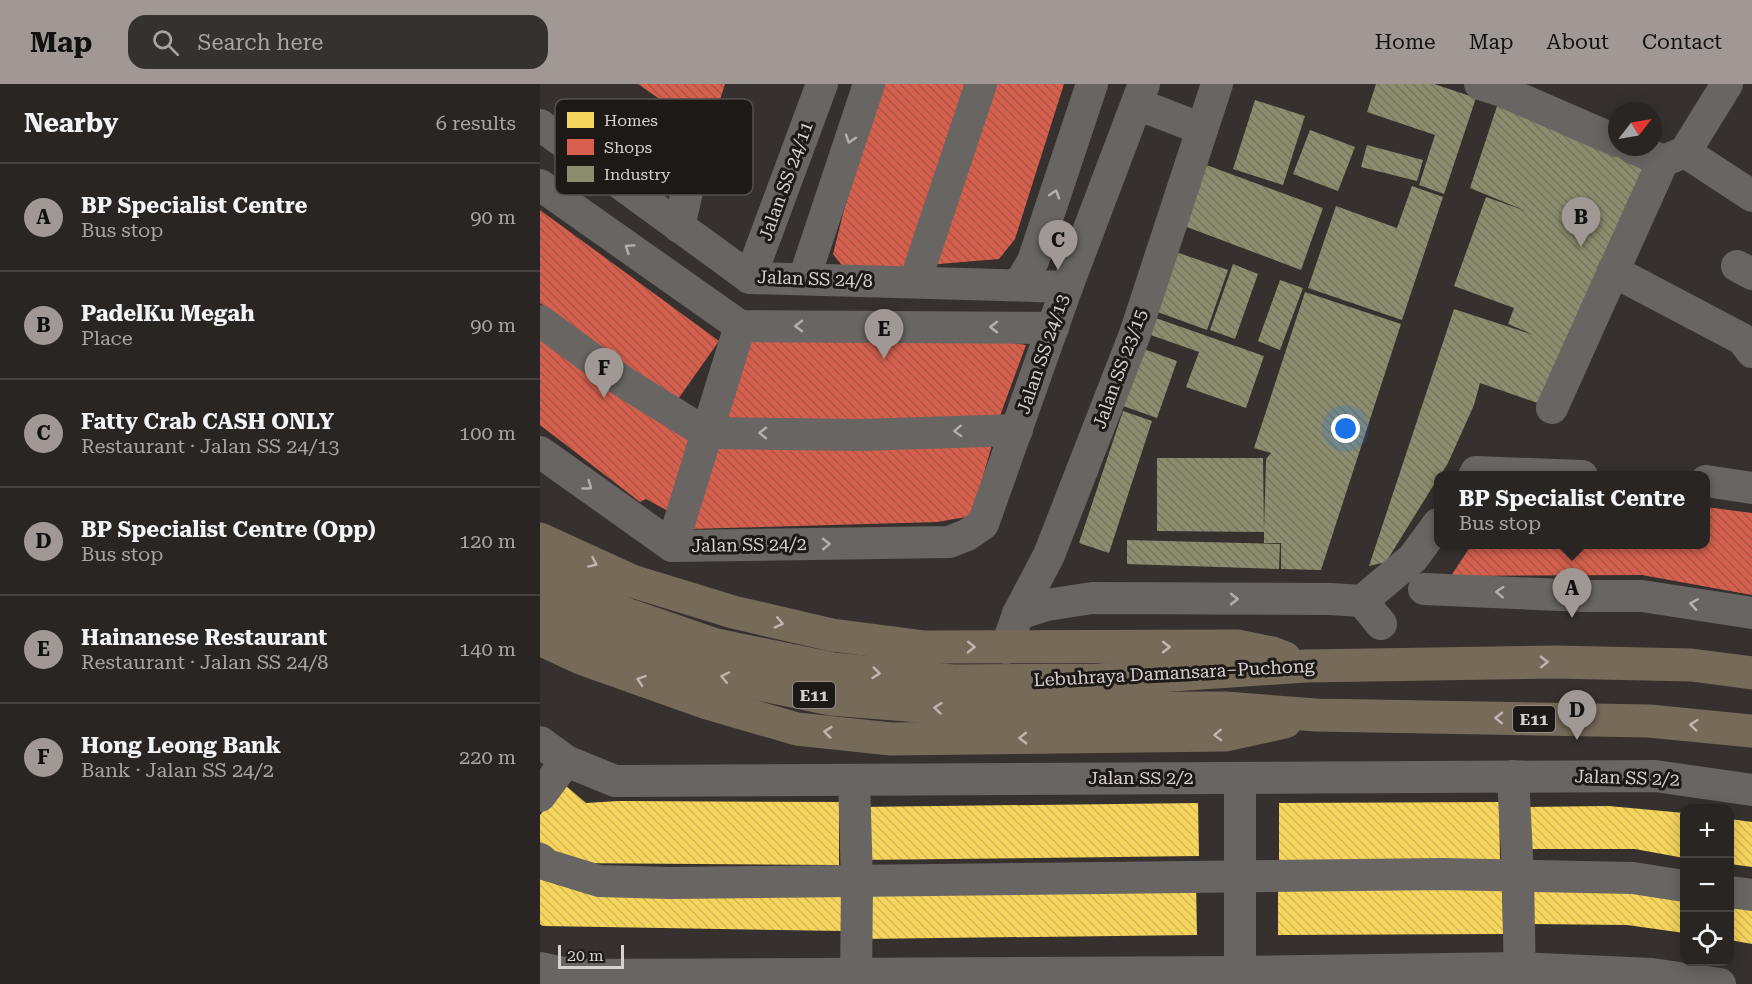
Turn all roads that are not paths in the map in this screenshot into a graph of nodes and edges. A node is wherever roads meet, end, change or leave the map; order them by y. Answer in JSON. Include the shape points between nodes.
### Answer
{"nodes":[{"id":1,"x":822,"y":84,"type":"edge"},
{"id":2,"x":869,"y":84,"type":"edge"},
{"id":3,"x":981,"y":84,"type":"edge"},
{"id":4,"x":1092,"y":84,"type":"edge"},
{"id":5,"x":1217,"y":84,"type":"edge"},
{"id":6,"x":1479,"y":84,"type":"edge"},
{"id":7,"x":1727,"y":84,"type":"edge"},
{"id":8,"x":1140,"y":94,"type":"edge"},
{"id":9,"x":540,"y":125,"type":"edge"},
{"id":10,"x":1202,"y":129,"type":"junction"},
{"id":11,"x":555,"y":136,"type":"edge"},
{"id":12,"x":1608,"y":137,"type":"edge"},
{"id":13,"x":1662,"y":153,"type":"edge"},
{"id":14,"x":1674,"y":156,"type":"junction"},
{"id":15,"x":540,"y":185,"type":"edge"},
{"id":16,"x":636,"y":195,"type":"edge"},
{"id":17,"x":686,"y":195,"type":"edge"},
{"id":18,"x":1752,"y":196,"type":"edge"},
{"id":19,"x":679,"y":227,"type":"junction"},
{"id":20,"x":1613,"y":271,"type":"junction"},
{"id":21,"x":750,"y":278,"type":"junction"},
{"id":22,"x":804,"y":279,"type":"junction"},
{"id":23,"x":915,"y":282,"type":"junction"},
{"id":24,"x":1016,"y":285,"type":"junction"},
{"id":25,"x":1067,"y":287,"type":"junction"},
{"id":26,"x":540,"y":321,"type":"edge"},
{"id":27,"x":740,"y":326,"type":"junction"},
{"id":28,"x":1053,"y":328,"type":"junction"},
{"id":29,"x":1752,"y":352,"type":"edge"},
{"id":30,"x":1552,"y":408,"type":"dead end"},
{"id":31,"x":1017,"y":429,"type":"junction"},
{"id":32,"x":706,"y":433,"type":"junction"},
{"id":33,"x":540,"y":452,"type":"edge"},
{"id":34,"x":1710,"y":482,"type":"edge"},
{"id":35,"x":1752,"y":489,"type":"edge"},
{"id":36,"x":983,"y":524,"type":"joint"},
{"id":37,"x":1434,"y":529,"type":"edge"},
{"id":38,"x":540,"y":539,"type":"edge"},
{"id":39,"x":672,"y":546,"type":"junction"},
{"id":40,"x":1049,"y":555,"type":"junction"},
{"id":41,"x":540,"y":574,"type":"edge"},
{"id":42,"x":1424,"y":589,"type":"dead end"},
{"id":43,"x":1092,"y":598,"type":"junction"},
{"id":44,"x":540,"y":608,"type":"edge"},
{"id":45,"x":1752,"y":613,"type":"edge"},
{"id":46,"x":1018,"y":614,"type":"junction"},
{"id":47,"x":540,"y":639,"type":"edge"},
{"id":48,"x":1006,"y":648,"type":"junction"},
{"id":49,"x":1306,"y":666,"type":"junction"},
{"id":50,"x":1752,"y":673,"type":"edge"},
{"id":51,"x":1100,"y":694,"type":"junction"},
{"id":52,"x":1316,"y":715,"type":"junction"},
{"id":53,"x":1752,"y":732,"type":"edge"},
{"id":54,"x":540,"y":742,"type":"edge"},
{"id":55,"x":566,"y":761,"type":"junction"},
{"id":56,"x":1513,"y":776,"type":"junction"},
{"id":57,"x":1240,"y":778,"type":"junction"},
{"id":58,"x":854,"y":780,"type":"junction"},
{"id":59,"x":1752,"y":790,"type":"edge"},
{"id":60,"x":540,"y":795,"type":"edge"},
{"id":61,"x":540,"y":860,"type":"edge"},
{"id":62,"x":1518,"y":876,"type":"junction"},
{"id":63,"x":1239,"y":877,"type":"junction"},
{"id":64,"x":857,"y":882,"type":"junction"},
{"id":65,"x":1680,"y":885,"type":"edge"},
{"id":66,"x":1734,"y":893,"type":"edge"},
{"id":67,"x":1752,"y":896,"type":"edge"},
{"id":68,"x":540,"y":968,"type":"edge"},
{"id":69,"x":1520,"y":976,"type":"edge"},
{"id":70,"x":1240,"y":978,"type":"edge"},
{"id":71,"x":681,"y":979,"type":"edge"},
{"id":72,"x":856,"y":979,"type":"edge"},
{"id":73,"x":1720,"y":984,"type":"edge"}],
"edges":[{"from":1,"to":21,"type":"street","name":"Jalan SS 24/11"},
{"from":2,"to":22,"type":"street","one_way":true},
{"from":3,"to":23,"type":"street"},
{"from":24,"to":4,"type":"street","one_way":true,"via":[[1033,261]]},
{"from":5,"to":10,"type":"street","name":"Jalan SS 23/15"},
{"from":6,"to":12,"type":"street"},
{"from":7,"to":14,"type":"street"},
{"from":8,"to":10,"type":"street"},
{"from":8,"to":25,"type":"street","name":"Jalan SS 24/13"},
{"from":9,"to":11,"type":"street","name":"Jalan SS 24/8"},
{"from":10,"to":40,"type":"street","name":"Jalan SS 23/15","via":[[1135,334]]},
{"from":13,"to":14,"type":"street"},
{"from":14,"to":18,"type":"street"},
{"from":14,"to":20,"type":"street"},
{"from":27,"to":15,"type":"street","one_way":true},
{"from":16,"to":19,"type":"street","name":"Jalan SS 24/8"},
{"from":17,"to":19,"type":"street"},
{"from":19,"to":21,"type":"street","name":"Jalan SS 24/8"},
{"from":20,"to":29,"type":"street","via":[[1742,339]]},
{"from":20,"to":30,"type":"street"},
{"from":21,"to":22,"type":"street","name":"Jalan SS 24/8"},
{"from":22,"to":23,"type":"street","name":"Jalan SS 24/8"},
{"from":23,"to":24,"type":"street","name":"Jalan SS 24/8"},
{"from":24,"to":25,"type":"street","name":"Jalan SS 24/8"},
{"from":24,"to":28,"type":"street","via":[[1039,306]]},
{"from":25,"to":28,"type":"street","name":"Jalan SS 24/13"},
{"from":26,"to":32,"type":"street","via":[[625,383]]},
{"from":28,"to":27,"type":"street","one_way":true},
{"from":27,"to":32,"type":"street"},
{"from":28,"to":31,"type":"street","name":"Jalan SS 24/13"},
{"from":31,"to":32,"type":"street","one_way":true,"via":[[861,435]]},
{"from":31,"to":36,"type":"street","name":"Jalan SS 24/13"},
{"from":32,"to":39,"type":"street"},
{"from":33,"to":39,"type":"street","name":"Jalan SS 24/2","one_way":true},
{"from":34,"to":35,"type":"street"},
{"from":39,"to":36,"type":"street","name":"Jalan SS 24/2","one_way":true,"via":[[949,542]]},
{"from":43,"to":37,"type":"street","one_way":true,"via":[[1331,599],[1371,612]]},
{"from":38,"to":48,"type":"highway","one_way":true,"via":[[632,581],[733,612],[843,636],[925,647]]},
{"from":40,"to":43,"type":"street","via":[[1062,578]]},
{"from":40,"to":46,"type":"street","name":"Jalan SS 23/15"},
{"from":41,"to":51,"type":"highway","name":"Lebuhraya Damansara–Puchong","number":"E11","one_way":true,"via":[[626,614],[716,645],[833,669]]},
{"from":45,"to":42,"type":"street","one_way":true,"via":[[1642,596]]},
{"from":43,"to":46,"type":"street"},
{"from":51,"to":44,"type":"highway","name":"Lebuhraya Damansara–Puchong","number":"E11","one_way":true,"via":[[958,710],[831,699],[701,672]]},
{"from":46,"to":48,"type":"street","name":"Jalan SS 23/15"},
{"from":52,"to":47,"type":"highway","one_way":true,"via":[[1226,735],[891,739],[797,729],[707,703],[583,659]]},
{"from":48,"to":49,"type":"highway","one_way":true,"via":[[1237,646],[1272,653]]},
{"from":49,"to":50,"type":"highway","name":"Lebuhraya Damansara–Puchong","number":"E11","one_way":true,"via":[[1554,662],[1691,665]]},
{"from":49,"to":51,"type":"highway","name":"Lebuhraya Damansara–Puchong","number":"E11"},
{"from":51,"to":52,"type":"highway","name":"Lebuhraya Damansara–Puchong","number":"E11"},
{"from":53,"to":52,"type":"highway","name":"Lebuhraya Damansara–Puchong","number":"E11","one_way":true,"via":[[1649,720]]},
{"from":54,"to":55,"type":"street","name":"Jalan SS 2/2"},
{"from":55,"to":58,"type":"street","name":"Jalan SS 2/2","via":[[615,782]]},
{"from":55,"to":60,"type":"street"},
{"from":56,"to":57,"type":"street","name":"Jalan SS 2/2"},
{"from":56,"to":59,"type":"street","name":"Jalan SS 2/2","via":[[1655,776]]},
{"from":56,"to":62,"type":"street"},
{"from":57,"to":58,"type":"street","name":"Jalan SS 2/2"},
{"from":57,"to":63,"type":"street"},
{"from":58,"to":64,"type":"street"},
{"from":61,"to":64,"type":"street","via":[[599,881]]},
{"from":62,"to":63,"type":"street"},
{"from":62,"to":65,"type":"street","via":[[1633,878]]},
{"from":62,"to":69,"type":"street"},
{"from":63,"to":64,"type":"street"},
{"from":63,"to":70,"type":"street"},
{"from":64,"to":72,"type":"street"},
{"from":66,"to":67,"type":"street"},
{"from":68,"to":71,"type":"street","via":[[572,975]]},
{"from":69,"to":70,"type":"street"},
{"from":69,"to":73,"type":"street","via":[[1652,974]]},
{"from":70,"to":72,"type":"street"},
{"from":71,"to":72,"type":"street"}]}
